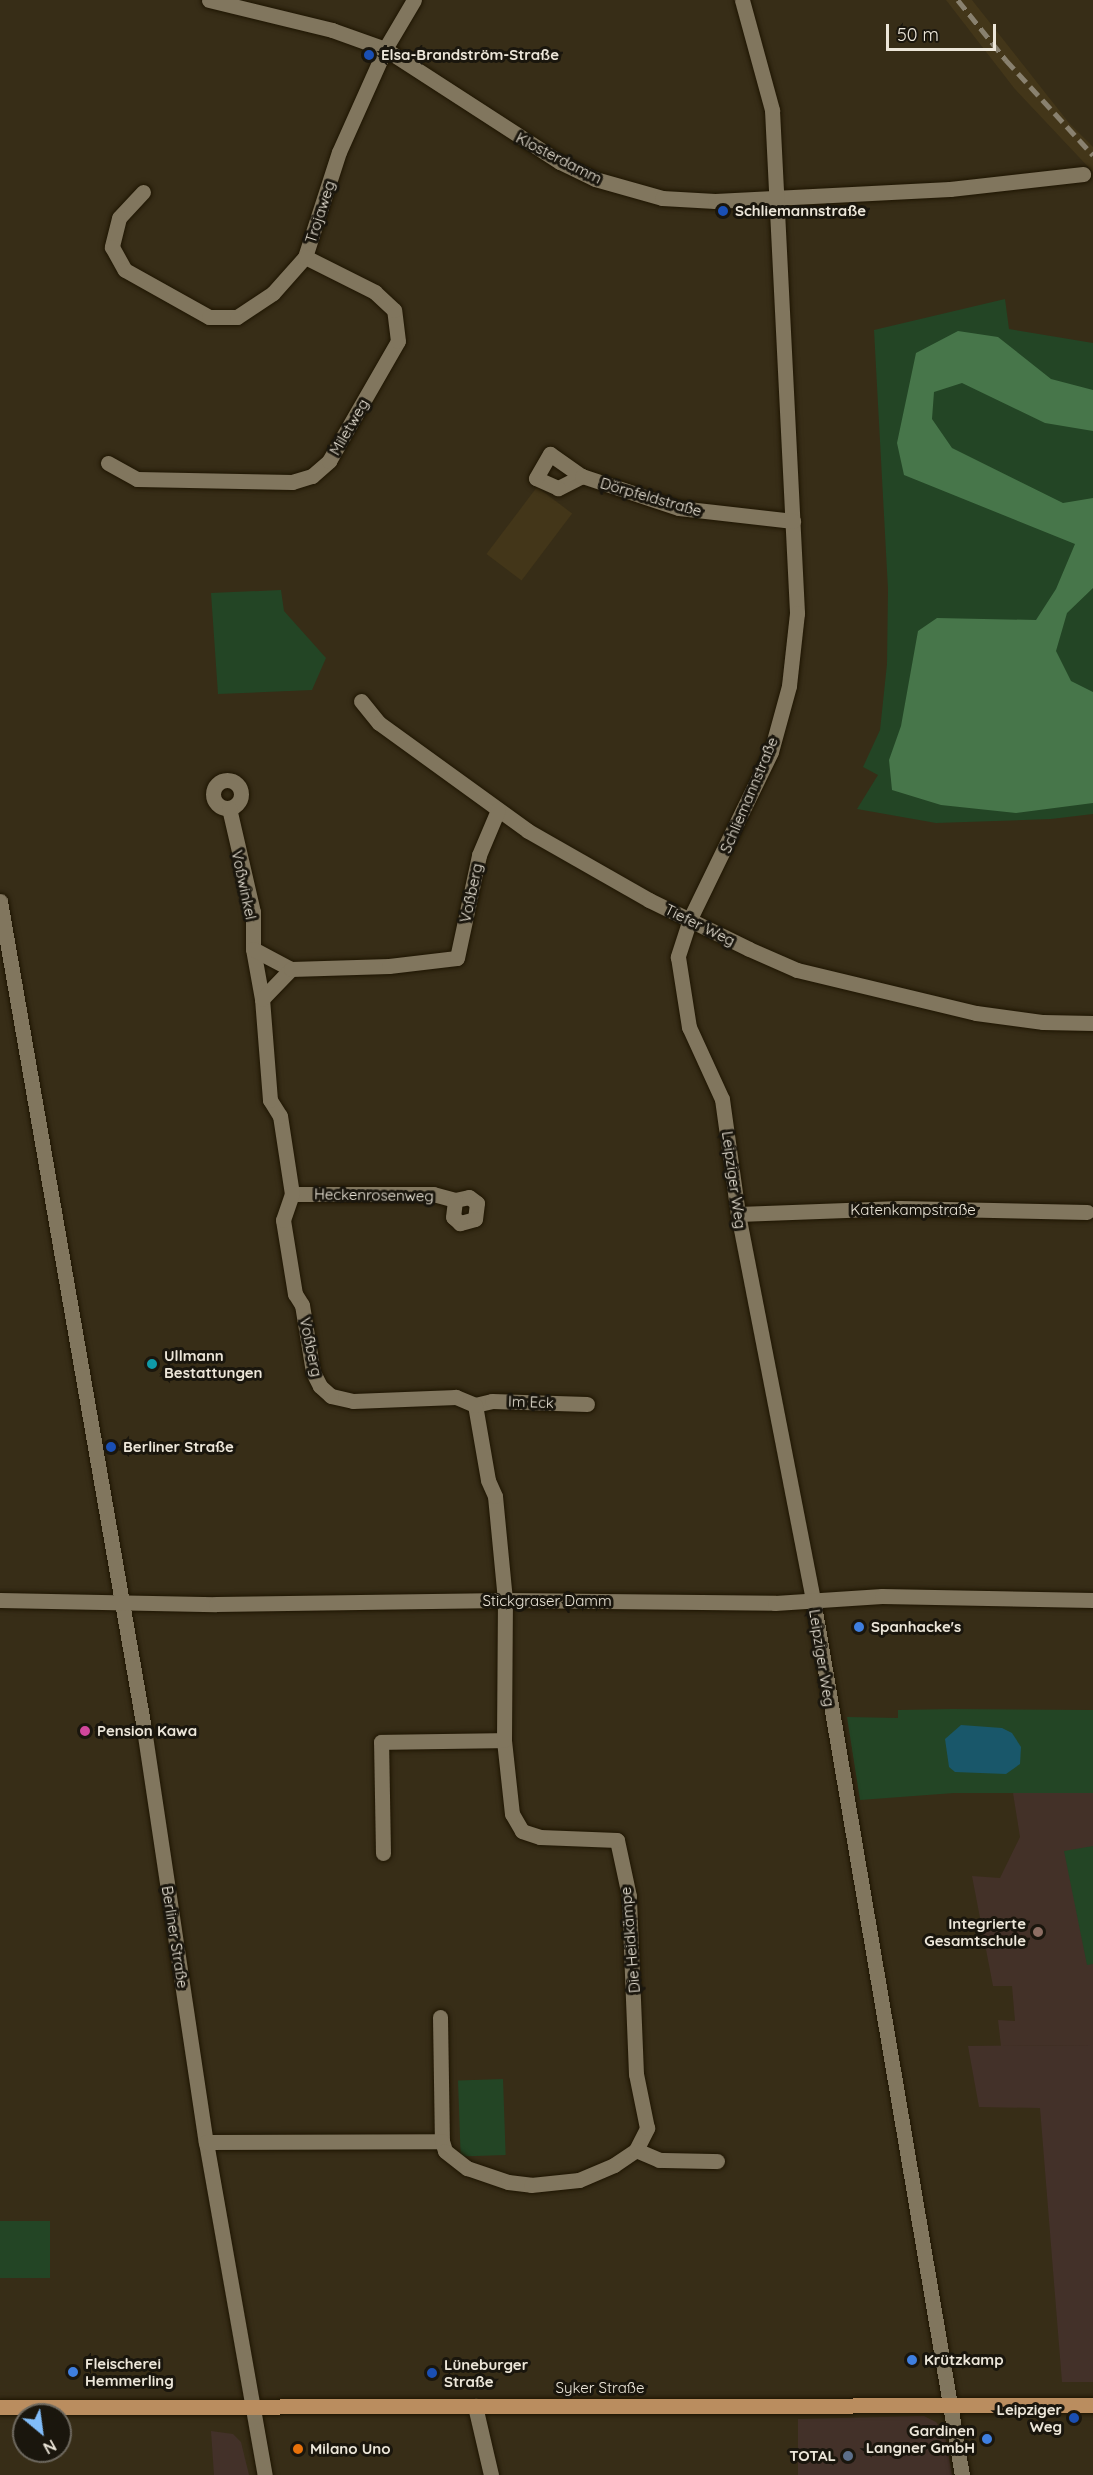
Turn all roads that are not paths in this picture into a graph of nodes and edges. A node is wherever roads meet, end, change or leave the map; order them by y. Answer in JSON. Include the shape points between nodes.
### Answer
{"nodes":[{"id":1,"x":208,"y":0,"type":"edge"},
{"id":2,"x":414,"y":0,"type":"edge"},
{"id":3,"x":742,"y":0,"type":"edge"},
{"id":4,"x":384,"y":49,"type":"junction"},
{"id":5,"x":1083,"y":174,"type":"dead end"},
{"id":6,"x":143,"y":192,"type":"dead end"},
{"id":7,"x":776,"y":198,"type":"junction"},
{"id":8,"x":305,"y":258,"type":"junction"},
{"id":9,"x":108,"y":463,"type":"dead end"},
{"id":10,"x":582,"y":476,"type":"dead end"},
{"id":11,"x":793,"y":521,"type":"junction"},
{"id":12,"x":361,"y":701,"type":"dead end"},
{"id":13,"x":229,"y":808,"type":"dead end"},
{"id":14,"x":498,"y":810,"type":"junction"},
{"id":15,"x":0,"y":901,"type":"edge"},
{"id":16,"x":690,"y":919,"type":"junction"},
{"id":17,"x":253,"y":949,"type":"junction"},
{"id":18,"x":291,"y":969,"type":"junction"},
{"id":19,"x":262,"y":999,"type":"junction"},
{"id":20,"x":1093,"y":1023,"type":"edge"},
{"id":21,"x":292,"y":1194,"type":"junction"},
{"id":22,"x":455,"y":1200,"type":"dead end"},
{"id":23,"x":1087,"y":1212,"type":"dead end"},
{"id":24,"x":738,"y":1214,"type":"junction"},
{"id":25,"x":587,"y":1404,"type":"dead end"},
{"id":26,"x":475,"y":1405,"type":"junction"},
{"id":27,"x":813,"y":1599,"type":"junction"},
{"id":28,"x":0,"y":1600,"type":"edge"},
{"id":29,"x":505,"y":1600,"type":"junction"},
{"id":30,"x":1093,"y":1600,"type":"edge"},
{"id":31,"x":122,"y":1602,"type":"junction"},
{"id":32,"x":504,"y":1740,"type":"junction"},
{"id":33,"x":383,"y":1853,"type":"dead end"},
{"id":34,"x":440,"y":2017,"type":"dead end"},
{"id":35,"x":442,"y":2141,"type":"junction"},
{"id":36,"x":206,"y":2142,"type":"junction"},
{"id":37,"x":636,"y":2150,"type":"junction"},
{"id":38,"x":717,"y":2161,"type":"dead end"},
{"id":39,"x":950,"y":2405,"type":"junction"},
{"id":40,"x":1093,"y":2405,"type":"edge"},
{"id":41,"x":253,"y":2406,"type":"junction"},
{"id":42,"x":475,"y":2406,"type":"junction"},
{"id":43,"x":0,"y":2407,"type":"edge"},
{"id":44,"x":266,"y":2475,"type":"edge"},
{"id":45,"x":491,"y":2475,"type":"edge"},
{"id":46,"x":962,"y":2475,"type":"edge"}],
"edges":[{"from":1,"to":4,"type":"street","name":"Klosterdamm","via":[[332,30]]},
{"from":2,"to":4,"type":"street"},
{"from":3,"to":7,"type":"street","name":"Schliemannstraße","via":[[770,101]]},
{"from":4,"to":7,"type":"street","name":"Klosterdamm","via":[[518,138],[595,179],[662,198]]},
{"from":4,"to":8,"type":"street","name":"Trojaweg","via":[[339,152]]},
{"from":5,"to":7,"type":"street","name":"Klosterdamm","via":[[983,187]]},
{"from":6,"to":8,"type":"street","name":"Trojaweg","via":[[119,218],[112,247],[125,270],[209,317],[237,317],[273,293]]},
{"from":7,"to":11,"type":"street","name":"Schliemannstraße"},
{"from":8,"to":9,"type":"street","name":"Miletweg","via":[[375,292],[394,310],[398,341],[329,460],[312,476],[292,482],[137,479]]},
{"from":10,"to":11,"type":"street","name":"Dörpfeldstraße","via":[[679,508]]},
{"from":11,"to":16,"type":"street","name":"Schliemannstraße","via":[[797,613],[789,686],[771,752]]},
{"from":12,"to":14,"type":"street","name":"Tiefer Weg","via":[[379,723]]},
{"from":13,"to":17,"type":"street","name":"Voßwinkel","via":[[253,912]]},
{"from":14,"to":16,"type":"street","name":"Tiefer Weg","via":[[579,862]]},
{"from":14,"to":18,"type":"street","name":"Voßberg","via":[[479,855],[457,958],[389,966]]},
{"from":15,"to":31,"type":"street","name":"Berliner Straße"},
{"from":16,"to":20,"type":"street","name":"Tiefer Weg","via":[[797,970],[976,1013],[1043,1022]]},
{"from":16,"to":24,"type":"street","name":"Leipziger Weg","via":[[678,957],[681,995],[689,1027],[722,1099]]},
{"from":17,"to":18,"type":"street","name":"Voßberg"},
{"from":17,"to":19,"type":"street","name":"Voßwinkel"},
{"from":18,"to":19,"type":"street"},
{"from":19,"to":21,"type":"street","name":"Voßberg","via":[[270,1100],[280,1116]]},
{"from":21,"to":22,"type":"street","name":"Heckenrosenweg","via":[[434,1194]]},
{"from":21,"to":26,"type":"street","name":"Voßberg","via":[[283,1220],[295,1294],[302,1305],[313,1372],[320,1386],[332,1396],[353,1401],[456,1396]]},
{"from":23,"to":24,"type":"street","name":"Katenkampstraße","via":[[900,1208]]},
{"from":24,"to":27,"type":"street","name":"Leipziger Weg"},
{"from":25,"to":26,"type":"street","name":"Im Eck","via":[[492,1401]]},
{"from":26,"to":29,"type":"street","via":[[488,1480],[495,1496]]},
{"from":27,"to":29,"type":"street","name":"Stickgraser Damm","via":[[775,1603]]},
{"from":27,"to":30,"type":"street","name":"Stickgraser Damm"},
{"from":27,"to":39,"type":"street","name":"Leipziger Weg"},
{"from":28,"to":31,"type":"street","name":"Stickgraser Damm"},
{"from":29,"to":31,"type":"street","name":"Stickgraser Damm"},
{"from":29,"to":32,"type":"street","name":"Die Heidkämpe"},
{"from":31,"to":36,"type":"street","name":"Berliner Straße"},
{"from":32,"to":33,"type":"street","via":[[381,1742]]},
{"from":32,"to":37,"type":"street","name":"Die Heidkämpe","via":[[512,1815],[522,1831],[540,1837],[617,1840],[629,1896],[636,2074],[646,2110],[647,2128]]},
{"from":34,"to":35,"type":"street"},
{"from":35,"to":36,"type":"street"},
{"from":35,"to":37,"type":"street","via":[[445,2151],[467,2168],[508,2182],[531,2185],[579,2180]]},
{"from":36,"to":41,"type":"street","name":"Berliner Straße"},
{"from":37,"to":38,"type":"street","via":[[659,2160]]},
{"from":39,"to":40,"type":"main road","name":"Syker Straße"},
{"from":39,"to":42,"type":"main road","name":"Syker Straße"},
{"from":39,"to":46,"type":"street","name":"Leipziger Weg"},
{"from":41,"to":42,"type":"main road","name":"Syker Straße"},
{"from":41,"to":43,"type":"main road","name":"Syker Straße"},
{"from":41,"to":44,"type":"street","name":"Berliner Straße"},
{"from":42,"to":45,"type":"street"}]}
